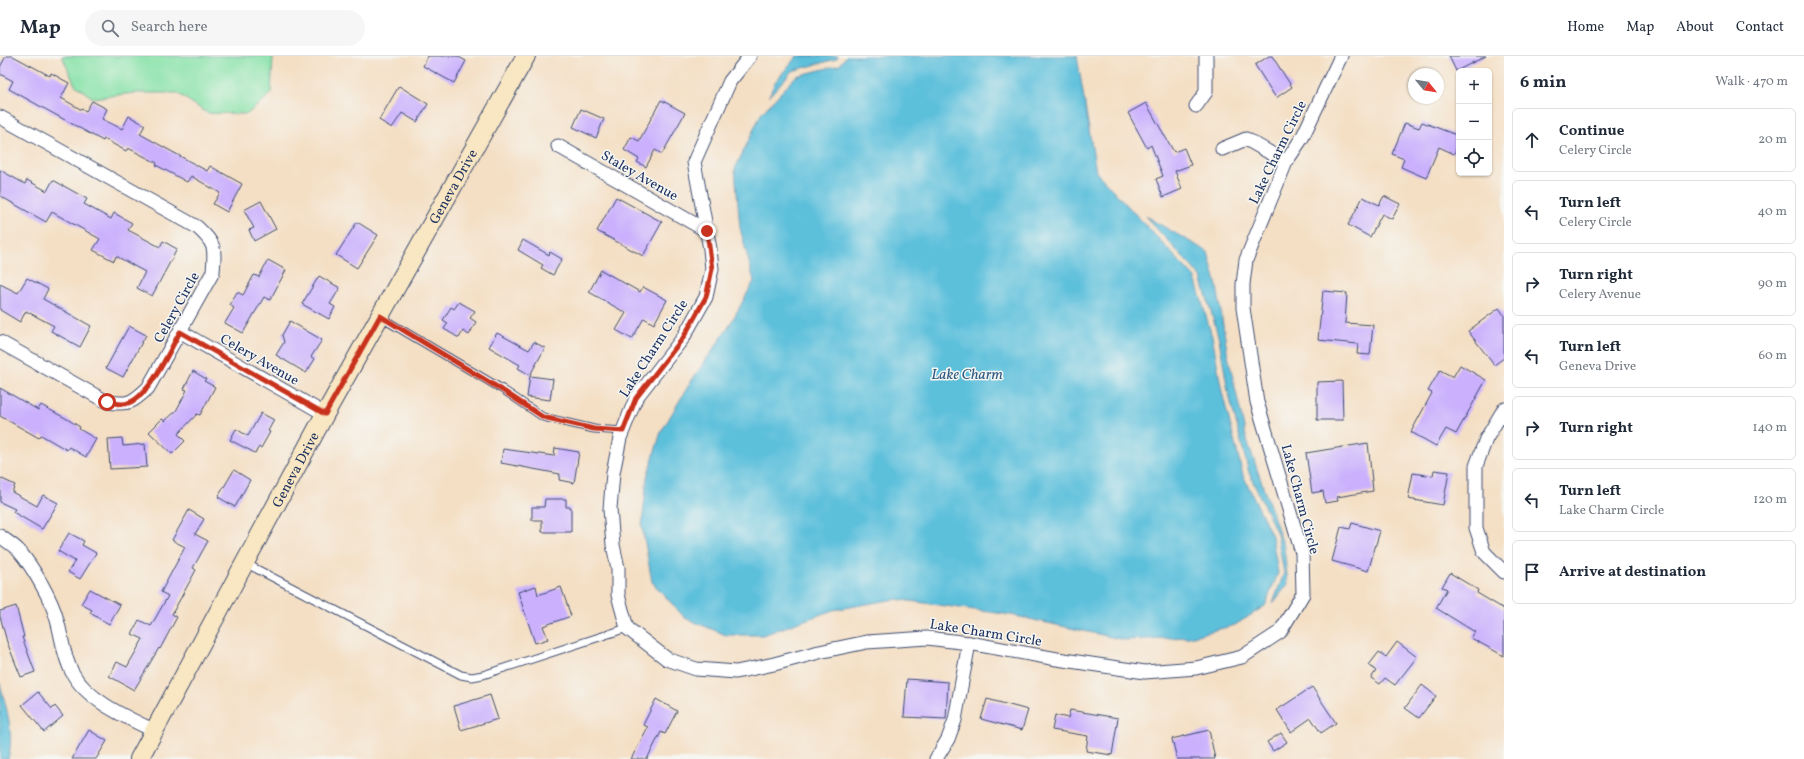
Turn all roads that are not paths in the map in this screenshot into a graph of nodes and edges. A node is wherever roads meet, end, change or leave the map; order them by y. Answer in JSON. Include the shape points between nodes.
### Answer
{"nodes":[{"id":1,"x":526,"y":56,"type":"edge"},
{"id":2,"x":750,"y":56,"type":"edge"},
{"id":3,"x":1206,"y":56,"type":"edge"},
{"id":4,"x":1341,"y":56,"type":"edge"},
{"id":5,"x":1196,"y":106,"type":"dead end"},
{"id":6,"x":0,"y":117,"type":"edge"},
{"id":7,"x":558,"y":146,"type":"dead end"},
{"id":8,"x":1222,"y":150,"type":"dead end"},
{"id":9,"x":1286,"y":162,"type":"junction"},
{"id":10,"x":707,"y":231,"type":"junction"},
{"id":11,"x":380,"y":316,"type":"junction"},
{"id":12,"x":180,"y":332,"type":"junction"},
{"id":13,"x":0,"y":342,"type":"edge"},
{"id":14,"x":1504,"y":409,"type":"edge"},
{"id":15,"x":325,"y":414,"type":"junction"},
{"id":16,"x":623,"y":431,"type":"junction"},
{"id":17,"x":0,"y":536,"type":"edge"},
{"id":18,"x":245,"y":563,"type":"junction"},
{"id":19,"x":1504,"y":572,"type":"edge"},
{"id":20,"x":627,"y":628,"type":"junction"},
{"id":21,"x":969,"y":643,"type":"junction"},
{"id":22,"x":155,"y":731,"type":"junction"},
{"id":23,"x":139,"y":759,"type":"edge"},
{"id":24,"x":936,"y":759,"type":"edge"}],
"edges":[{"from":1,"to":11,"type":"main road","name":"Geneva Drive"},
{"from":2,"to":10,"type":"street","name":"Lake Charm Circle","via":[[730,81],[694,162]]},
{"from":3,"to":5,"type":"street","via":[[1206,92]]},
{"from":4,"to":9,"type":"street","name":"Lake Charm Circle","via":[[1302,138]]},
{"from":6,"to":12,"type":"street","name":"Celery Circle","via":[[197,227],[209,238],[215,251],[214,272]]},
{"from":7,"to":10,"type":"street","name":"Staley Avenue"},
{"from":8,"to":9,"type":"street","via":[[1246,139]]},
{"from":9,"to":21,"type":"street","name":"Lake Charm Circle","via":[[1246,260],[1243,284],[1243,308],[1256,402],[1302,553],[1303,594],[1280,632],[1242,656],[1196,668],[1145,672]]},
{"from":10,"to":16,"type":"street","name":"Lake Charm Circle","via":[[712,269],[706,297],[683,338],[636,398]]},
{"from":11,"to":15,"type":"main road","name":"Geneva Drive"},
{"from":11,"to":16,"type":"lane","via":[[543,417],[594,429]]},
{"from":12,"to":13,"type":"street","name":"Celery Circle","via":[[148,388],[136,400],[123,404],[107,402]]},
{"from":12,"to":15,"type":"street","name":"Celery Avenue"},
{"from":14,"to":19,"type":"street","via":[[1486,439],[1476,466],[1476,528],[1484,552]]},
{"from":15,"to":18,"type":"main road","name":"Geneva Drive"},
{"from":16,"to":20,"type":"street","name":"Lake Charm Circle","via":[[613,474],[610,509],[618,568],[618,595]]},
{"from":17,"to":22,"type":"street","via":[[19,550],[38,577],[57,618],[72,673],[86,691],[116,712]]},
{"from":18,"to":20,"type":"lane","via":[[461,674],[472,677]]},
{"from":18,"to":22,"type":"main road","name":"Geneva Drive"},
{"from":20,"to":21,"type":"street","name":"Lake Charm Circle","via":[[667,659],[696,669],[736,672],[867,642],[927,638]]},
{"from":21,"to":24,"type":"street","via":[[955,720],[948,739]]},
{"from":22,"to":23,"type":"main road","name":"Geneva Drive"}]}
